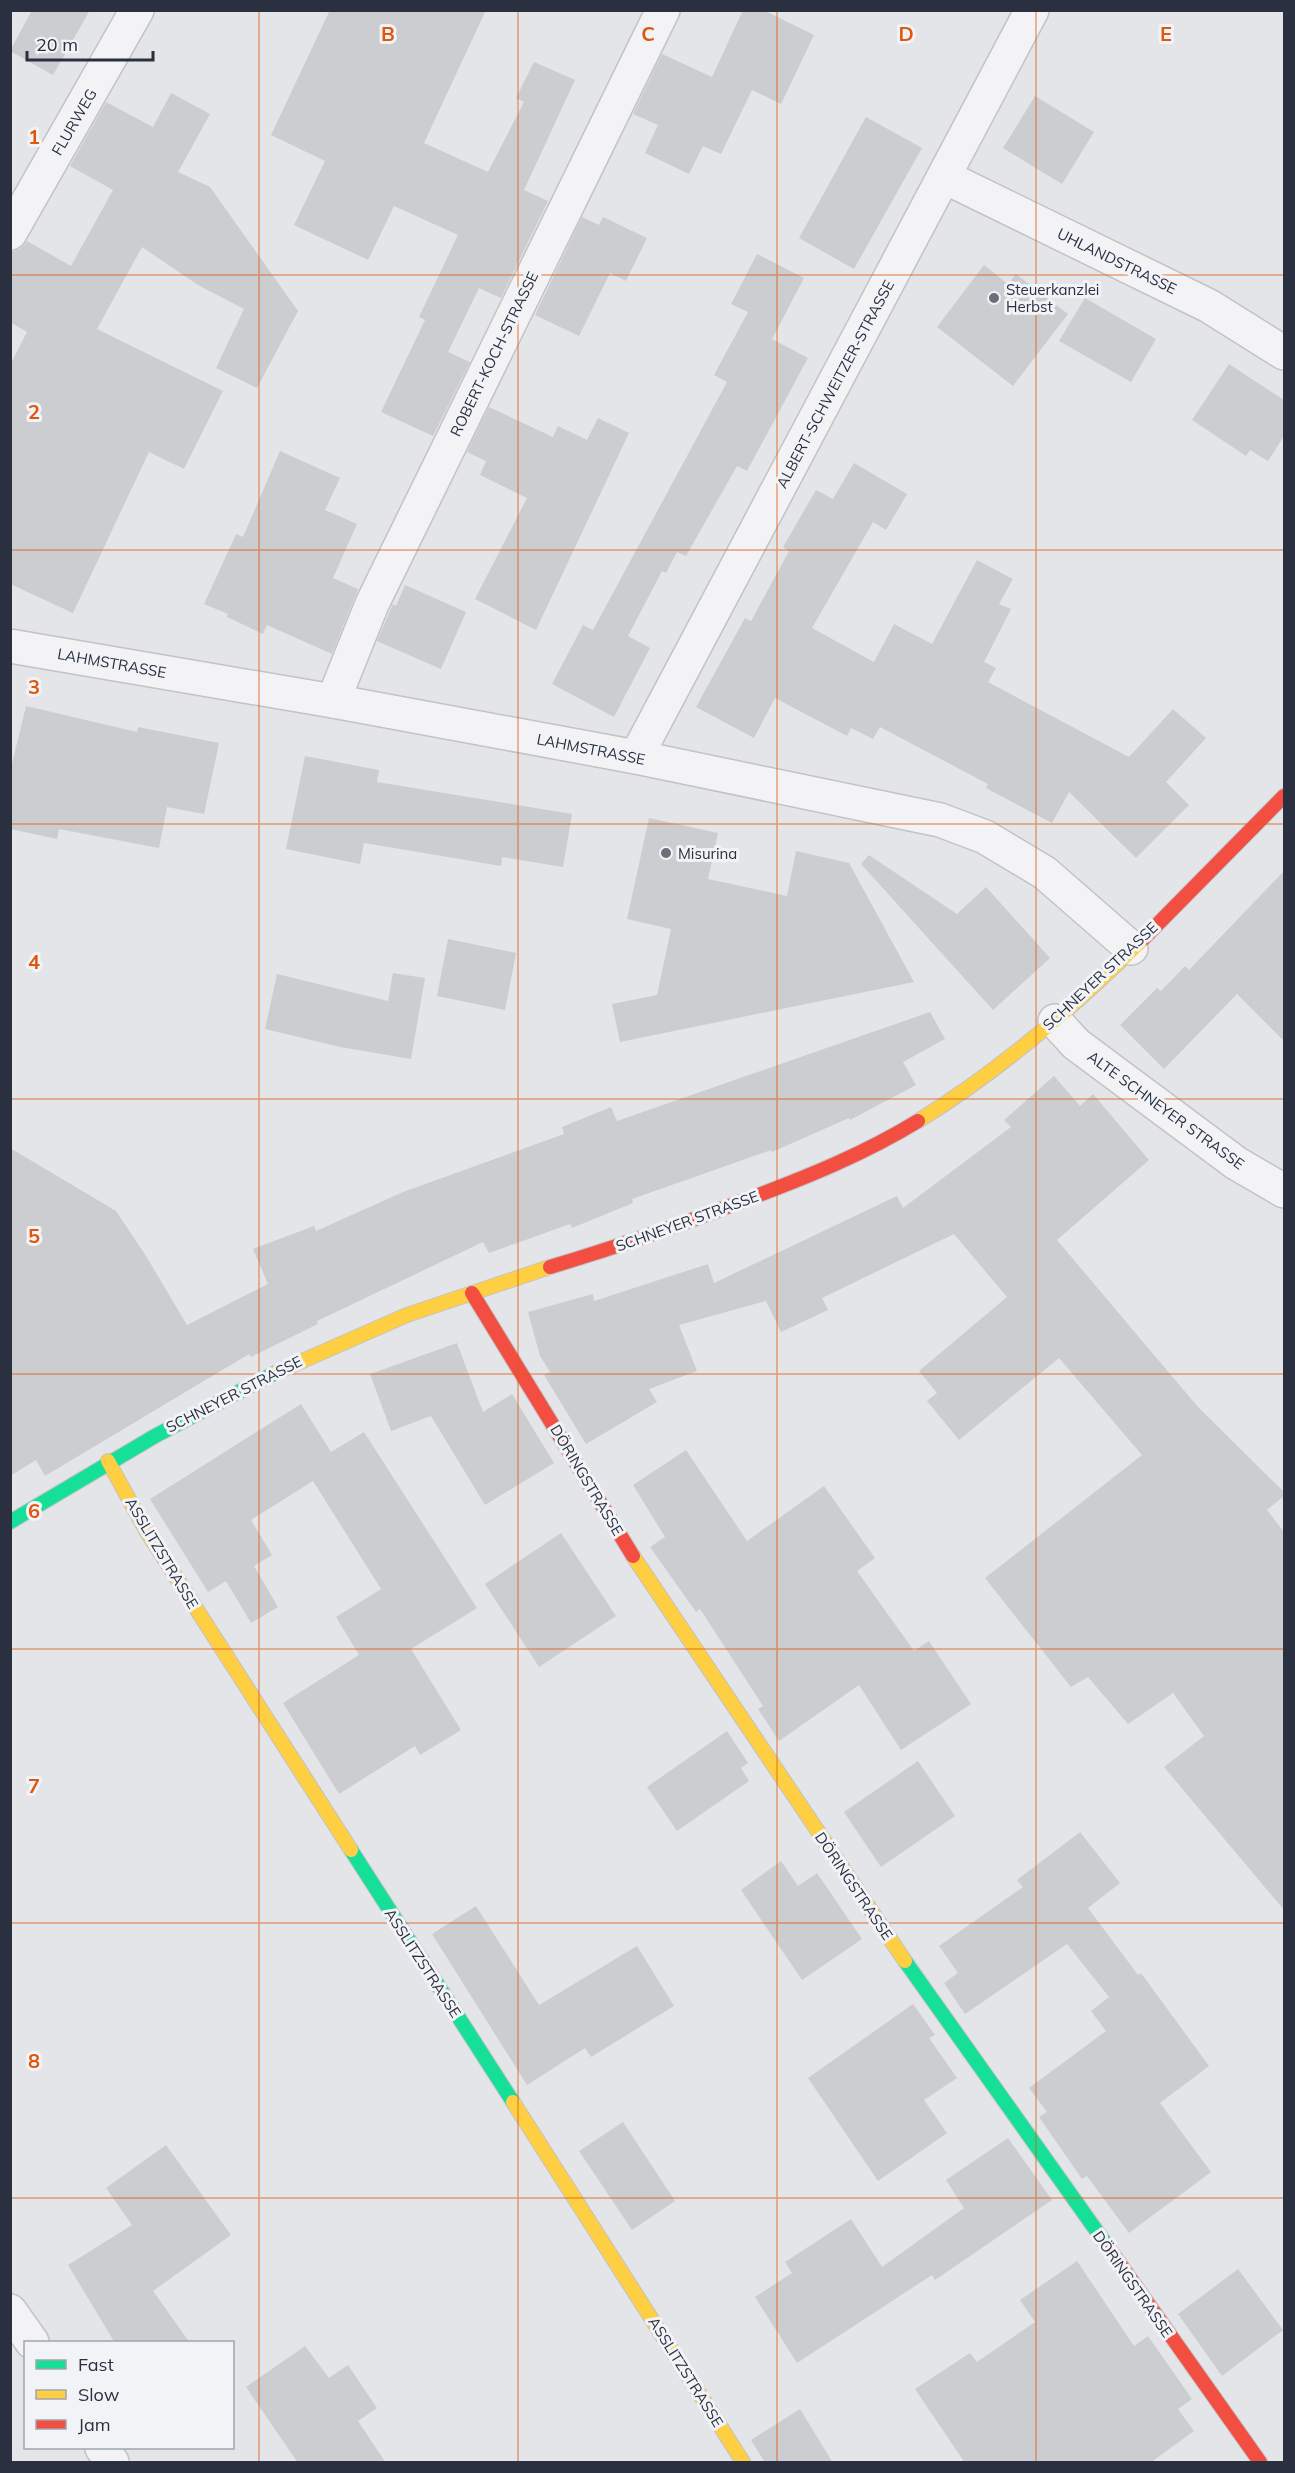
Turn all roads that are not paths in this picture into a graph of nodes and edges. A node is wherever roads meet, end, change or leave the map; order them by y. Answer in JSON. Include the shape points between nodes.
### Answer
{"nodes":[{"id":1,"x":137,"y":10,"type":"edge"},
{"id":2,"x":663,"y":10,"type":"edge"},
{"id":3,"x":1032,"y":10,"type":"edge"},
{"id":4,"x":945,"y":177,"type":"junction"},
{"id":5,"x":10,"y":233,"type":"edge"},
{"id":6,"x":1284,"y":352,"type":"edge"},
{"id":7,"x":10,"y":646,"type":"edge"},
{"id":8,"x":333,"y":701,"type":"junction"},
{"id":9,"x":636,"y":757,"type":"junction"},
{"id":10,"x":1284,"y":796,"type":"edge"},
{"id":11,"x":1131,"y":948,"type":"junction"},
{"id":12,"x":1055,"y":1021,"type":"junction"},
{"id":13,"x":1284,"y":1191,"type":"edge"},
{"id":14,"x":472,"y":1293,"type":"junction"},
{"id":15,"x":108,"y":1461,"type":"junction"},
{"id":16,"x":10,"y":1522,"type":"edge"},
{"id":17,"x":10,"y":2311,"type":"edge"},
{"id":18,"x":31,"y":2341,"type":"edge"},
{"id":19,"x":103,"y":2449,"type":"edge"},
{"id":20,"x":112,"y":2463,"type":"edge"},
{"id":21,"x":743,"y":2463,"type":"edge"},
{"id":22,"x":1260,"y":2463,"type":"edge"}],
"edges":[{"from":1,"to":5,"type":"street","name":"FLURWEG"},
{"from":2,"to":8,"type":"street","name":"ROBERT-KOCH-STRASSE","via":[[372,604]]},
{"from":3,"to":4,"type":"street","name":"ALBERT-SCHWEITZER-STRASSE"},
{"from":4,"to":6,"type":"street","name":"UHLANDSTRASSE","via":[[1209,306]]},
{"from":4,"to":9,"type":"street","name":"ALBERT-SCHWEITZER-STRASSE"},
{"from":7,"to":8,"type":"street","name":"LAHMSTRASSE"},
{"from":8,"to":9,"type":"street","name":"LAHMSTRASSE"},
{"from":9,"to":11,"type":"street","name":"LAHMSTRASSE","via":[[939,820],[976,834],[1045,873]]},
{"from":10,"to":11,"type":"street","name":"SCHNEYER STRASSE"},
{"from":11,"to":12,"type":"street","name":"SCHNEYER STRASSE"},
{"from":12,"to":13,"type":"street","name":"ALTE SCHNEYER STRASSE","via":[[1076,1044],[1236,1163]]},
{"from":12,"to":14,"type":"street","name":"SCHNEYER STRASSE","via":[[931,1113],[834,1165],[695,1220]]},
{"from":14,"to":15,"type":"street","name":"SCHNEYER STRASSE","via":[[284,1366]]},
{"from":14,"to":22,"type":"street","name":"DÖRINGSTRASSE","via":[[632,1555],[868,1908]]},
{"from":15,"to":16,"type":"street","name":"SCHNEYER STRASSE"},
{"from":15,"to":21,"type":"street","name":"ASSLITZSTRASSE","via":[[147,1533]]},
{"from":17,"to":18,"type":"street"},
{"from":19,"to":20,"type":"street"}]}
